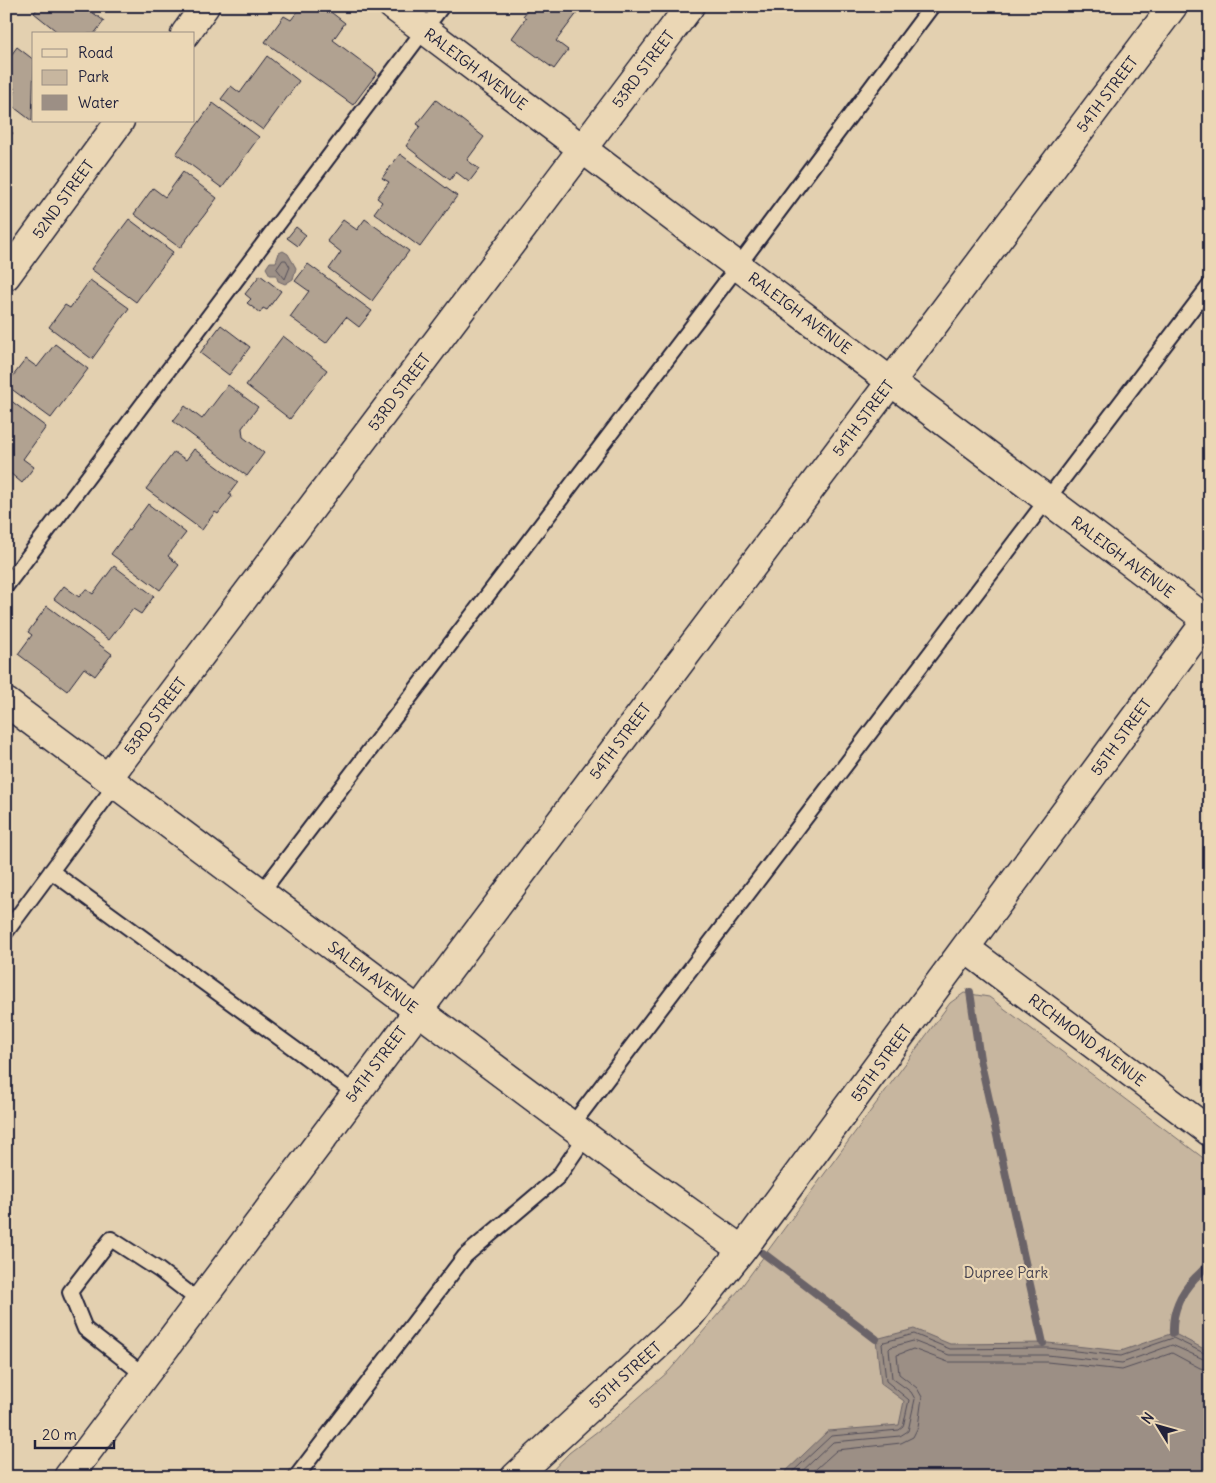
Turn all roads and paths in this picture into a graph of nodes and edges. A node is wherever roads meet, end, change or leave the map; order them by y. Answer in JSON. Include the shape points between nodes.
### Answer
{"nodes":[{"id":1,"x":205,"y":6,"type":"edge"},
{"id":2,"x":393,"y":6,"type":"edge"},
{"id":3,"x":442,"y":6,"type":"edge"},
{"id":4,"x":690,"y":6,"type":"edge"},
{"id":5,"x":932,"y":6,"type":"edge"},
{"id":6,"x":1173,"y":6,"type":"edge"},
{"id":7,"x":425,"y":30,"type":"junction"},
{"id":8,"x":186,"y":32,"type":"edge"},
{"id":9,"x":119,"y":122,"type":"edge"},
{"id":10,"x":582,"y":149,"type":"junction"},
{"id":11,"x":738,"y":266,"type":"junction"},
{"id":12,"x":6,"y":276,"type":"edge"},
{"id":13,"x":1210,"y":285,"type":"edge"},
{"id":14,"x":891,"y":382,"type":"junction"},
{"id":15,"x":1048,"y":500,"type":"junction"},
{"id":16,"x":6,"y":586,"type":"edge"},
{"id":17,"x":1208,"y":618,"type":"edge"},
{"id":18,"x":6,"y":702,"type":"edge"},
{"id":19,"x":112,"y":781,"type":"junction"},
{"id":20,"x":51,"y":871,"type":"junction"},
{"id":21,"x":261,"y":893,"type":"junction"},
{"id":22,"x":6,"y":932,"type":"edge"},
{"id":23,"x":965,"y":948,"type":"junction"},
{"id":24,"x":417,"y":1010,"type":"junction"},
{"id":25,"x":355,"y":1093,"type":"junction"},
{"id":26,"x":579,"y":1131,"type":"junction"},
{"id":27,"x":1210,"y":1132,"type":"edge"},
{"id":28,"x":742,"y":1250,"type":"junction"},
{"id":29,"x":199,"y":1301,"type":"junction"},
{"id":30,"x":144,"y":1375,"type":"junction"},
{"id":31,"x":68,"y":1477,"type":"edge"},
{"id":32,"x":296,"y":1477,"type":"edge"},
{"id":33,"x":515,"y":1477,"type":"edge"}],
"edges":[{"from":1,"to":8,"type":"street"},
{"from":2,"to":7,"type":"street","name":"RALEIGH AVENUE"},
{"from":3,"to":7,"type":"lane"},
{"from":4,"to":10,"type":"street","name":"53RD STREET"},
{"from":5,"to":11,"type":"lane"},
{"from":6,"to":14,"type":"street","name":"54TH STREET"},
{"from":7,"to":10,"type":"street","name":"RALEIGH AVENUE"},
{"from":7,"to":16,"type":"lane"},
{"from":9,"to":12,"type":"street","name":"52ND STREET"},
{"from":10,"to":11,"type":"street","name":"RALEIGH AVENUE"},
{"from":10,"to":19,"type":"street","name":"53RD STREET"},
{"from":11,"to":14,"type":"street","name":"RALEIGH AVENUE"},
{"from":11,"to":21,"type":"lane"},
{"from":13,"to":15,"type":"lane"},
{"from":14,"to":15,"type":"street","name":"RALEIGH AVENUE"},
{"from":14,"to":24,"type":"street","name":"54TH STREET"},
{"from":15,"to":17,"type":"street","name":"RALEIGH AVENUE"},
{"from":15,"to":26,"type":"lane"},
{"from":17,"to":23,"type":"street","name":"55TH STREET"},
{"from":18,"to":19,"type":"street","name":"SALEM AVENUE"},
{"from":19,"to":20,"type":"lane"},
{"from":19,"to":21,"type":"street","name":"SALEM AVENUE"},
{"from":20,"to":22,"type":"lane"},
{"from":20,"to":25,"type":"lane"},
{"from":21,"to":24,"type":"street","name":"SALEM AVENUE"},
{"from":23,"to":27,"type":"street","name":"RICHMOND AVENUE"},
{"from":23,"to":28,"type":"street","name":"55TH STREET"},
{"from":24,"to":25,"type":"street","name":"54TH STREET"},
{"from":24,"to":26,"type":"street","name":"SALEM AVENUE"},
{"from":25,"to":29,"type":"street","name":"54TH STREET"},
{"from":26,"to":28,"type":"street","name":"SALEM AVENUE"},
{"from":26,"to":32,"type":"lane","via":[[558,1177],[465,1256]]},
{"from":28,"to":33,"type":"street","name":"55TH STREET","via":[[690,1315]]},
{"from":29,"to":30,"type":"street","name":"54TH STREET"},
{"from":29,"to":30,"type":"lane","via":[[112,1239],[70,1292],[84,1329]]},
{"from":30,"to":31,"type":"street","name":"54TH STREET"}]}
